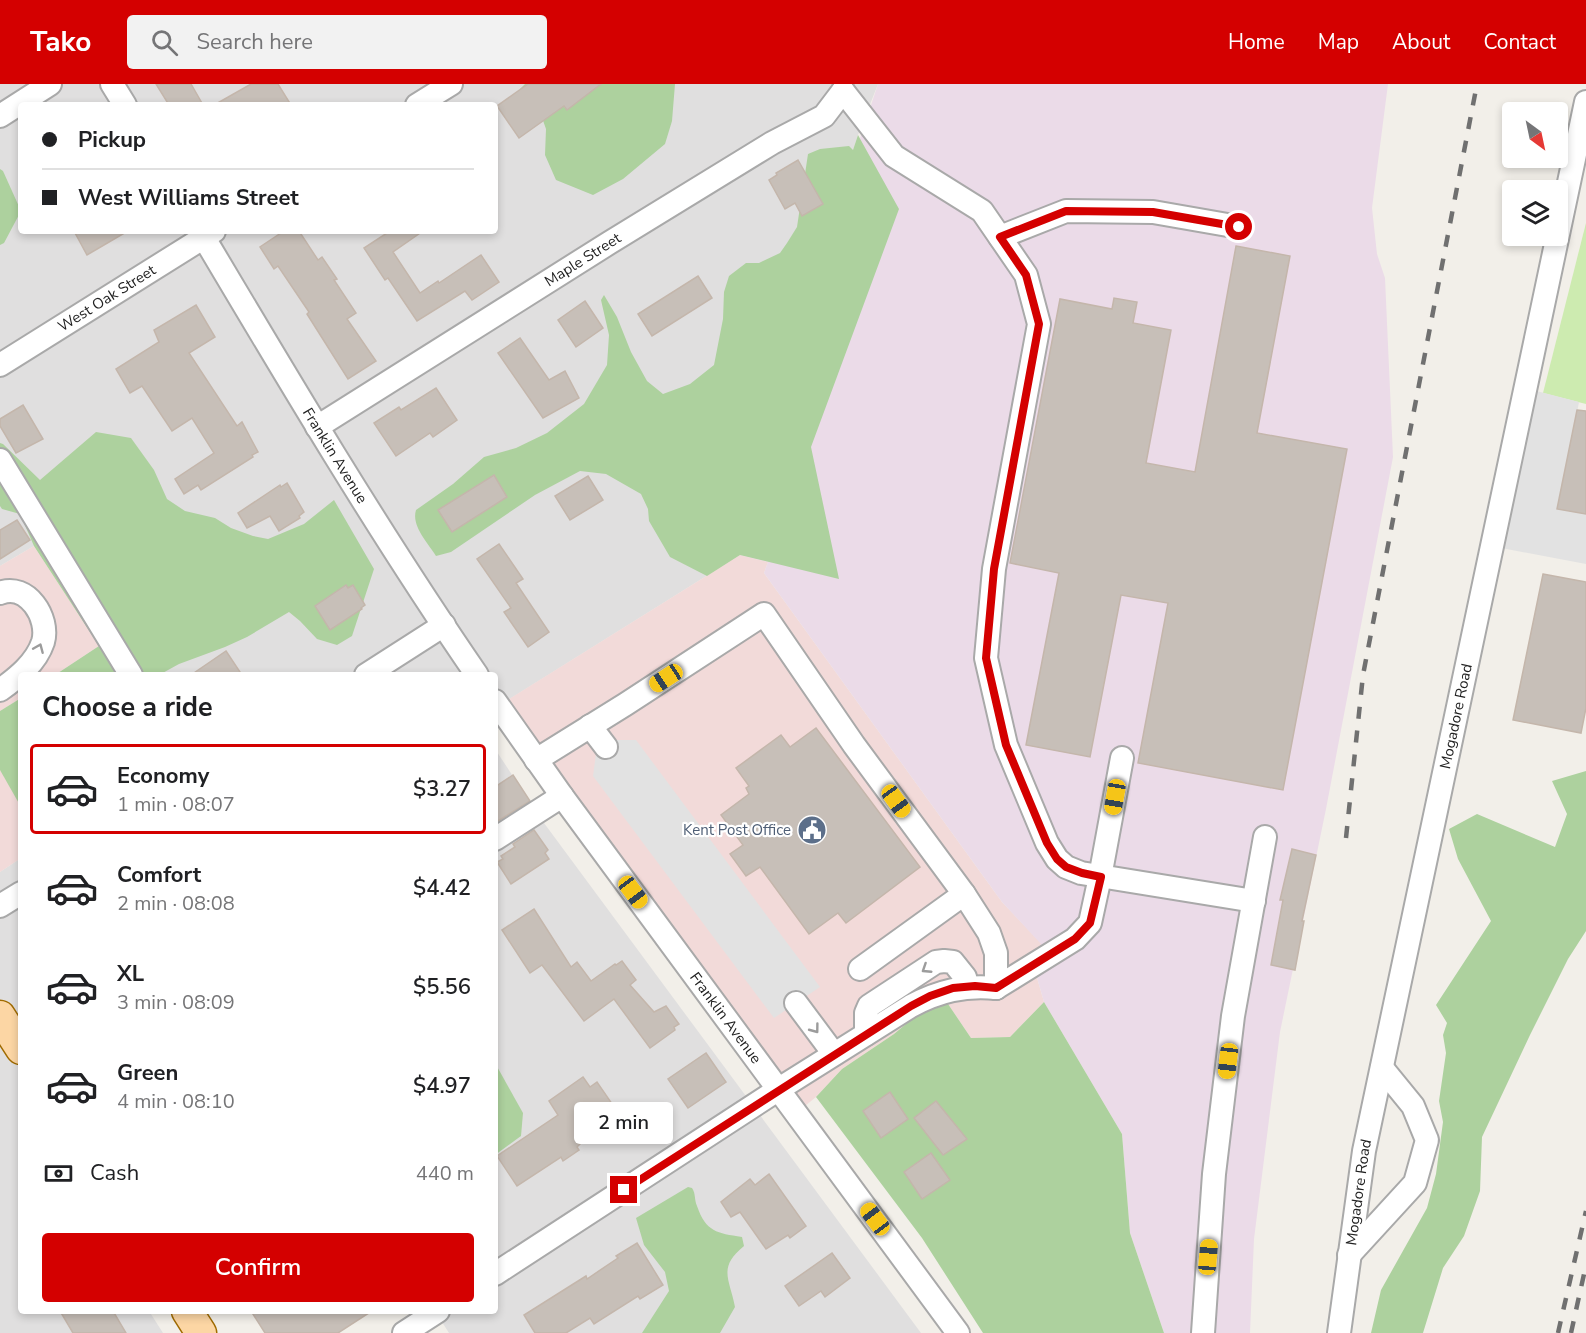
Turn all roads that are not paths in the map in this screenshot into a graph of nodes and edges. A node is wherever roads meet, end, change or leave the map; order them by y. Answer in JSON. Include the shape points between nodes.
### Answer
{"nodes":[{"id":1,"x":50,"y":84,"type":"edge"},
{"id":2,"x":112,"y":84,"type":"edge"},
{"id":3,"x":451,"y":84,"type":"edge"},
{"id":4,"x":843,"y":87,"type":"edge"},
{"id":5,"x":22,"y":102,"type":"edge"},
{"id":6,"x":123,"y":102,"type":"edge"},
{"id":7,"x":422,"y":102,"type":"edge"},
{"id":8,"x":1586,"y":102,"type":"edge"},
{"id":9,"x":18,"y":104,"type":"edge"},
{"id":10,"x":0,"y":116,"type":"edge"},
{"id":11,"x":1239,"y":227,"type":"dead end"},
{"id":12,"x":204,"y":234,"type":"edge"},
{"id":13,"x":207,"y":234,"type":"edge"},
{"id":14,"x":1000,"y":237,"type":"junction"},
{"id":15,"x":0,"y":365,"type":"edge"},
{"id":16,"x":317,"y":427,"type":"junction"},
{"id":17,"x":0,"y":460,"type":"edge"},
{"id":18,"x":0,"y":593,"type":"edge"},
{"id":19,"x":444,"y":625,"type":"junction"},
{"id":20,"x":21,"y":672,"type":"edge"},
{"id":21,"x":129,"y":672,"type":"edge"},
{"id":22,"x":371,"y":672,"type":"edge"},
{"id":23,"x":475,"y":672,"type":"edge"},
{"id":24,"x":18,"y":675,"type":"edge"},
{"id":25,"x":0,"y":690,"type":"edge"},
{"id":26,"x":498,"y":705,"type":"edge"},
{"id":27,"x":590,"y":726,"type":"junction"},
{"id":28,"x":606,"y":747,"type":"dead end"},
{"id":29,"x":1122,"y":758,"type":"dead end"},
{"id":30,"x":536,"y":760,"type":"junction"},
{"id":31,"x":562,"y":796,"type":"junction"},
{"id":32,"x":498,"y":837,"type":"edge"},
{"id":33,"x":1265,"y":837,"type":"dead end"},
{"id":34,"x":1101,"y":877,"type":"junction"},
{"id":35,"x":964,"y":894,"type":"junction"},
{"id":36,"x":1254,"y":902,"type":"junction"},
{"id":37,"x":860,"y":969,"type":"dead end"},
{"id":38,"x":967,"y":987,"type":"junction"},
{"id":39,"x":996,"y":988,"type":"junction"},
{"id":40,"x":796,"y":1003,"type":"dead end"},
{"id":41,"x":0,"y":1016,"type":"edge"},
{"id":42,"x":866,"y":1034,"type":"junction"},
{"id":43,"x":18,"y":1044,"type":"edge"},
{"id":44,"x":834,"y":1054,"type":"junction"},
{"id":45,"x":1382,"y":1068,"type":"junction"},
{"id":46,"x":779,"y":1089,"type":"junction"},
{"id":47,"x":1349,"y":1255,"type":"junction"},
{"id":48,"x":498,"y":1272,"type":"edge"},
{"id":49,"x":189,"y":1314,"type":"edge"},
{"id":50,"x":433,"y":1314,"type":"edge"},
{"id":51,"x":201,"y":1333,"type":"edge"},
{"id":52,"x":404,"y":1333,"type":"edge"},
{"id":53,"x":958,"y":1333,"type":"edge"},
{"id":54,"x":1203,"y":1333,"type":"edge"},
{"id":55,"x":1339,"y":1333,"type":"edge"}],
"edges":[{"from":1,"to":5,"type":"street"},
{"from":2,"to":6,"type":"street"},
{"from":3,"to":7,"type":"street"},
{"from":4,"to":14,"type":"street","via":[[894,156],[982,211]]},
{"from":4,"to":16,"type":"street","name":"Maple Street","via":[[824,116],[772,143]]},
{"from":8,"to":45,"type":"street","name":"Mogadore Road"},
{"from":9,"to":10,"type":"street"},
{"from":11,"to":14,"type":"street","via":[[1153,212],[1066,211]]},
{"from":12,"to":15,"type":"street","name":"West Oak Street"},
{"from":13,"to":16,"type":"street","name":"Franklin Avenue"},
{"from":14,"to":34,"type":"street","via":[[1026,275],[1039,324],[994,569],[986,658],[1006,745],[1047,843],[1066,867]]},
{"from":16,"to":19,"type":"street","name":"Franklin Avenue"},
{"from":17,"to":21,"type":"street"},
{"from":20,"to":18,"type":"street","one_way":true,"via":[[34,660],[45,627],[31,600],[18,592]]},
{"from":19,"to":22,"type":"street"},
{"from":19,"to":23,"type":"street","name":"Franklin Avenue"},
{"from":25,"to":24,"type":"street","one_way":true},
{"from":26,"to":30,"type":"street","name":"Franklin Avenue"},
{"from":27,"to":28,"type":"street"},
{"from":27,"to":30,"type":"street"},
{"from":27,"to":35,"type":"street","via":[[764,614]]},
{"from":29,"to":34,"type":"street"},
{"from":30,"to":31,"type":"street","name":"Franklin Avenue"},
{"from":31,"to":32,"type":"street"},
{"from":31,"to":46,"type":"street","name":"Franklin Avenue"},
{"from":33,"to":36,"type":"street"},
{"from":34,"to":36,"type":"street"},
{"from":34,"to":39,"type":"street","via":[[1090,923],[1075,939]]},
{"from":35,"to":37,"type":"street"},
{"from":35,"to":39,"type":"street","via":[[996,953]]},
{"from":36,"to":54,"type":"street","via":[[1233,1016],[1214,1174]]},
{"from":38,"to":39,"type":"street"},
{"from":38,"to":42,"type":"street","via":[[930,996]]},
{"from":38,"to":42,"type":"street","one_way":true,"via":[[965,977],[953,962],[936,962],[869,1006]]},
{"from":40,"to":44,"type":"street","one_way":true},
{"from":41,"to":43,"type":"main road"},
{"from":42,"to":44,"type":"street"},
{"from":44,"to":46,"type":"street"},
{"from":45,"to":47,"type":"street","name":"Mogadore Road","via":[[1364,1150]]},
{"from":45,"to":47,"type":"street","via":[[1413,1106],[1427,1140],[1415,1183]]},
{"from":46,"to":48,"type":"street"},
{"from":46,"to":53,"type":"street","name":"Franklin Avenue"},
{"from":47,"to":55,"type":"street","name":"Mogadore Road"},
{"from":49,"to":51,"type":"main road"},
{"from":50,"to":52,"type":"street"}]}
